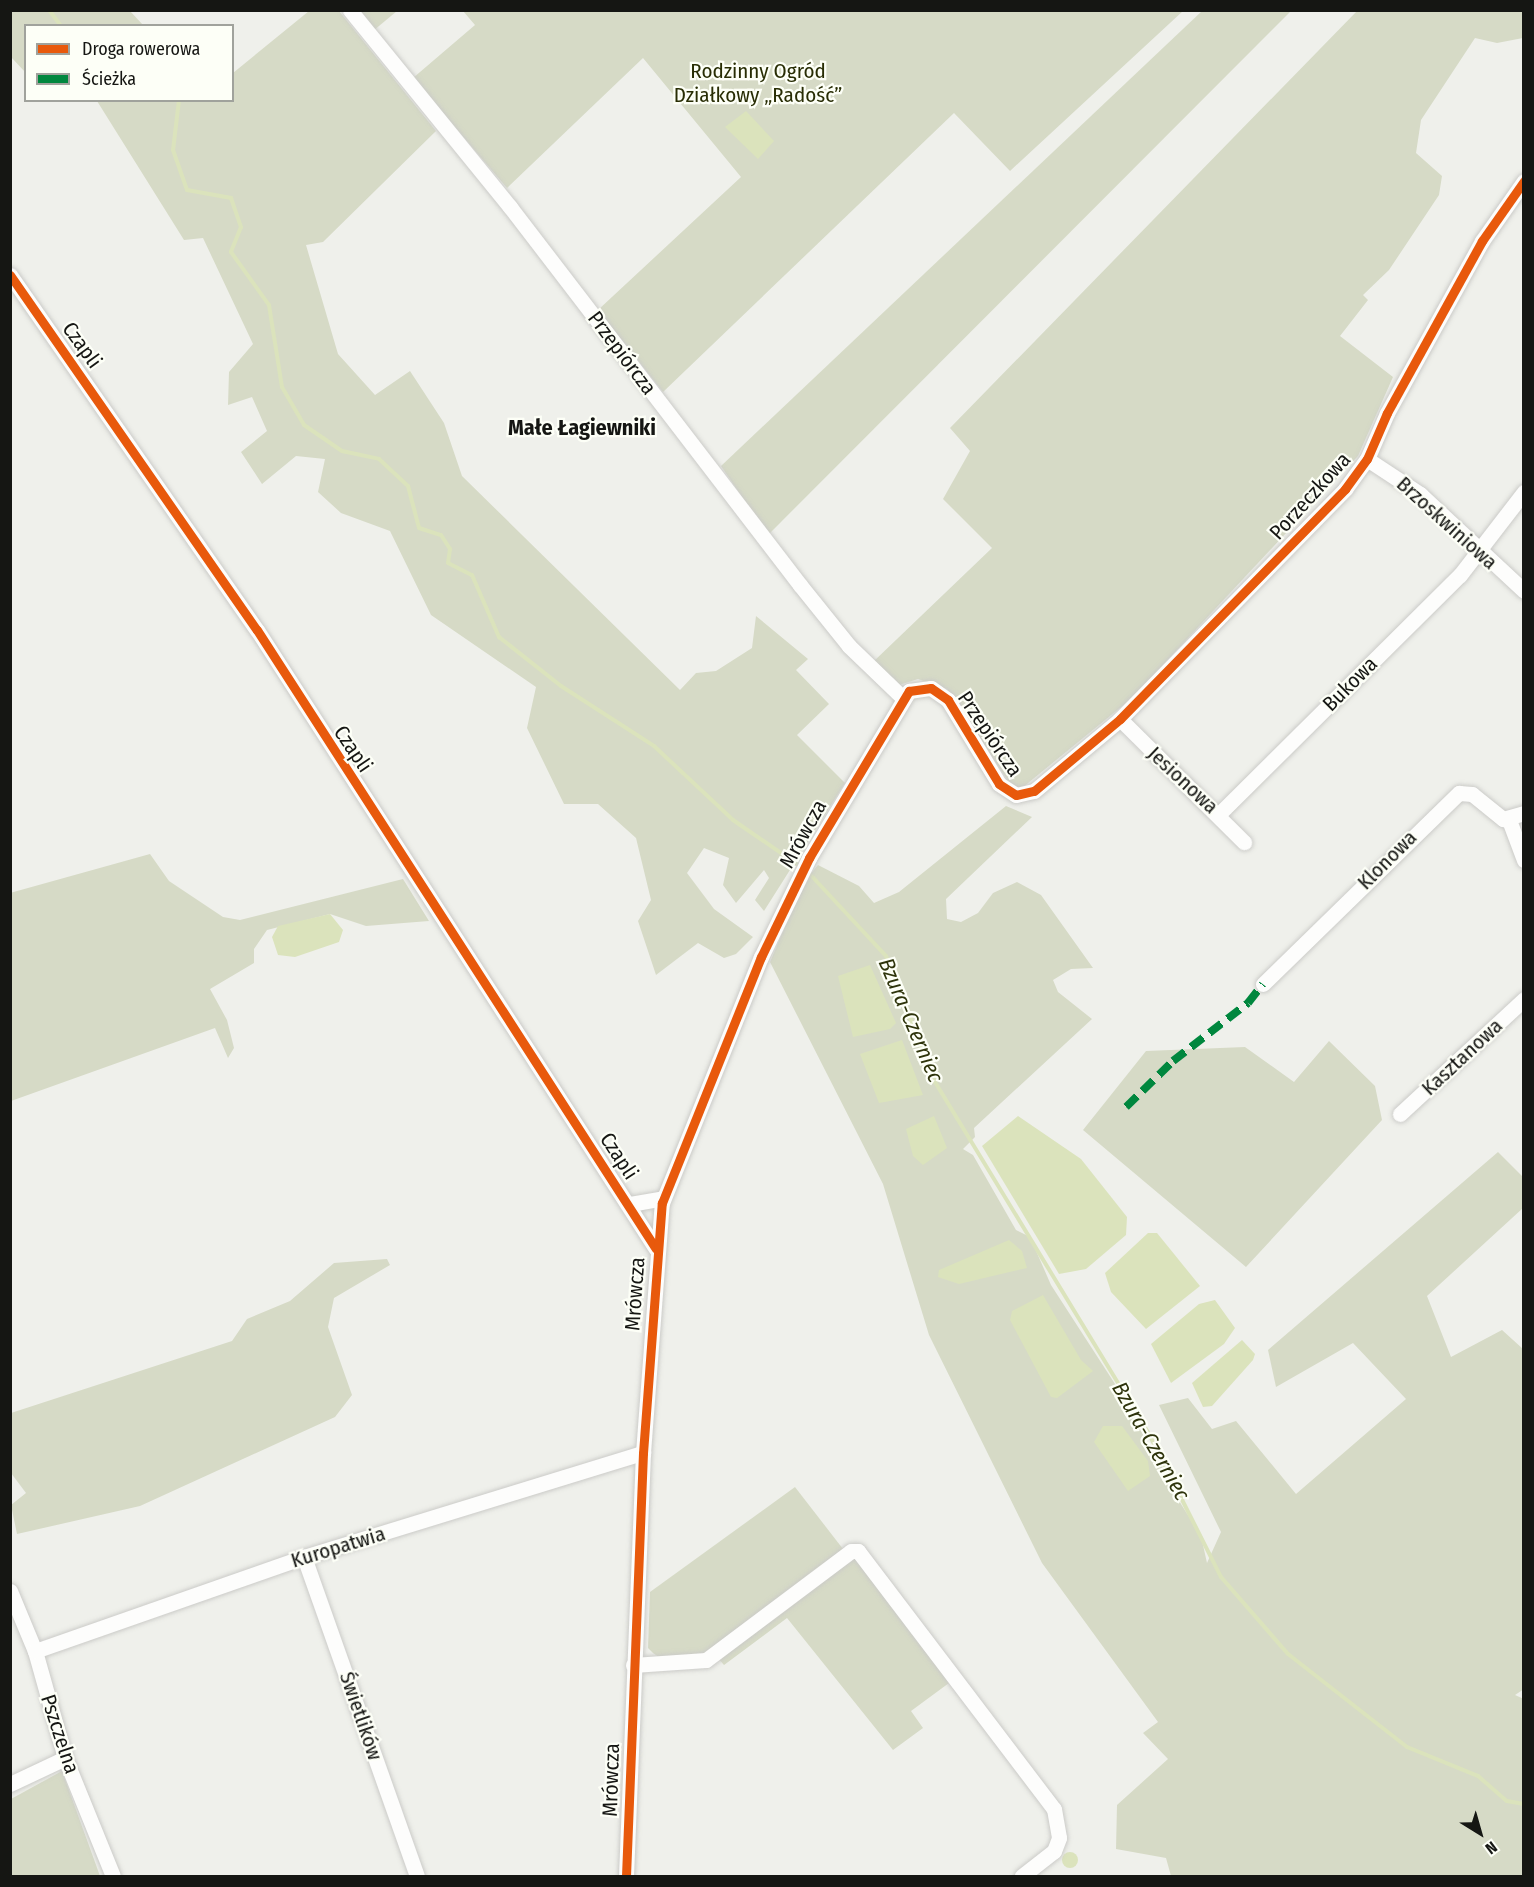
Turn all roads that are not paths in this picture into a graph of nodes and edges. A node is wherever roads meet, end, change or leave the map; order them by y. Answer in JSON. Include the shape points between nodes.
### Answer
{"nodes":[{"id":1,"x":350,"y":10,"type":"edge"},
{"id":2,"x":1524,"y":181,"type":"edge"},
{"id":3,"x":10,"y":275,"type":"edge"},
{"id":4,"x":1367,"y":459,"type":"junction"},
{"id":5,"x":1524,"y":492,"type":"edge"},
{"id":6,"x":1478,"y":552,"type":"junction"},
{"id":7,"x":1524,"y":591,"type":"edge"},
{"id":8,"x":902,"y":697,"type":"junction"},
{"id":9,"x":1120,"y":719,"type":"junction"},
{"id":10,"x":1049,"y":780,"type":"joint"},
{"id":11,"x":1220,"y":813,"type":"junction"},
{"id":12,"x":1524,"y":813,"type":"edge"},
{"id":13,"x":1509,"y":820,"type":"junction"},
{"id":14,"x":1244,"y":842,"type":"dead end"},
{"id":15,"x":1524,"y":860,"type":"edge"},
{"id":16,"x":1263,"y":984,"type":"dead end"},
{"id":17,"x":1524,"y":999,"type":"edge"},
{"id":18,"x":1400,"y":1114,"type":"dead end"},
{"id":19,"x":663,"y":1198,"type":"junction"},
{"id":20,"x":630,"y":1204,"type":"junction"},
{"id":21,"x":656,"y":1249,"type":"junction"},
{"id":22,"x":643,"y":1453,"type":"junction"},
{"id":23,"x":304,"y":1557,"type":"junction"},
{"id":24,"x":10,"y":1591,"type":"edge"},
{"id":25,"x":35,"y":1651,"type":"junction"},
{"id":26,"x":633,"y":1665,"type":"junction"},
{"id":27,"x":65,"y":1758,"type":"junction"},
{"id":28,"x":10,"y":1784,"type":"edge"},
{"id":29,"x":113,"y":1876,"type":"edge"},
{"id":30,"x":417,"y":1876,"type":"edge"},
{"id":31,"x":626,"y":1876,"type":"edge"},
{"id":32,"x":1022,"y":1876,"type":"edge"}],
"edges":[{"from":1,"to":8,"type":"street","name":"Przepiórcza","via":[[510,207],[807,594]]},
{"from":2,"to":4,"type":"street","name":"Porzeczkowa","via":[[1488,232],[1387,413]]},
{"from":3,"to":20,"type":"street","name":"Czapli","via":[[257,630]]},
{"from":4,"to":6,"type":"street","name":"Brzoskwiniowa","via":[[1420,494]]},
{"from":4,"to":9,"type":"street","name":"Porzeczkowa","via":[[1345,489]]},
{"from":5,"to":6,"type":"street","name":"Bukowa"},
{"from":6,"to":7,"type":"street","name":"Brzoskwiniowa"},
{"from":6,"to":11,"type":"street","name":"Bukowa"},
{"from":8,"to":10,"type":"street","name":"Przepiórcza","via":[[921,687],[948,700],[1008,792],[1025,796]]},
{"from":8,"to":19,"type":"street","name":"Mrówcza","via":[[796,885]]},
{"from":9,"to":10,"type":"street","name":"Porzeczkowa"},
{"from":9,"to":11,"type":"street","name":"Jesionowa"},
{"from":11,"to":14,"type":"street","name":"Jesionowa"},
{"from":12,"to":13,"type":"street"},
{"from":13,"to":15,"type":"street"},
{"from":13,"to":16,"type":"street","name":"Klonowa","via":[[1472,794],[1459,793]]},
{"from":17,"to":18,"type":"street","name":"Kasztanowa"},
{"from":19,"to":20,"type":"street"},
{"from":19,"to":21,"type":"street","name":"Mrówcza"},
{"from":20,"to":21,"type":"street","name":"Czapli"},
{"from":21,"to":22,"type":"street","name":"Mrówcza"},
{"from":22,"to":23,"type":"street","name":"Kuropatwia"},
{"from":22,"to":26,"type":"street","name":"Mrówcza"},
{"from":23,"to":25,"type":"street","name":"Kuropatwia"},
{"from":23,"to":30,"type":"street","name":"Świetlików"},
{"from":24,"to":25,"type":"street","name":"Pszczelna"},
{"from":25,"to":27,"type":"street","name":"Pszczelna"},
{"from":26,"to":31,"type":"street","name":"Mrówcza"},
{"from":26,"to":32,"type":"street","via":[[706,1660],[850,1551],[858,1551],[1044,1791],[1059,1838],[1054,1851]]},
{"from":27,"to":28,"type":"street"},
{"from":27,"to":29,"type":"street","name":"Pszczelna"}]}
